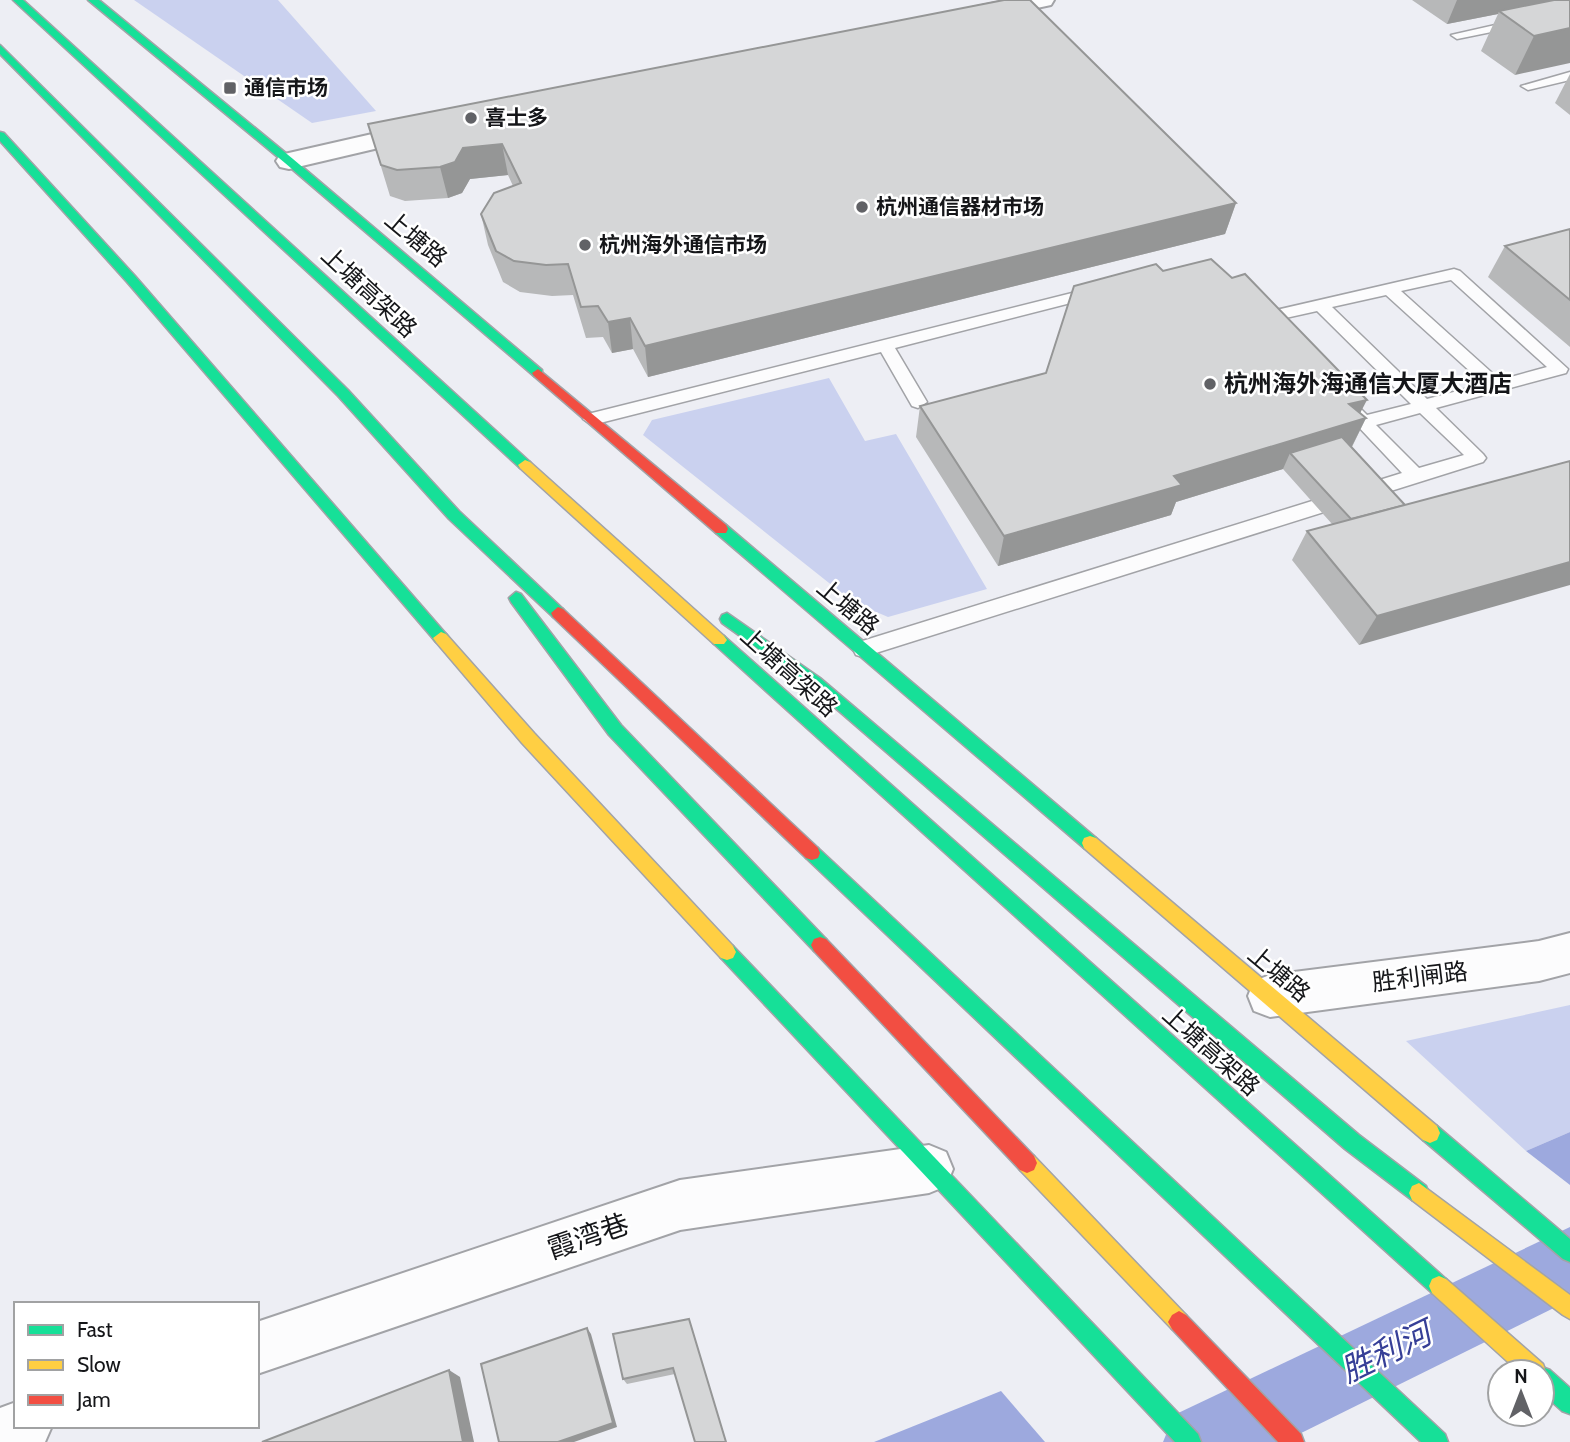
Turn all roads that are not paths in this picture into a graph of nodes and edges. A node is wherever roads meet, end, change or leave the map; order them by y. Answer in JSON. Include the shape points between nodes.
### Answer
{"nodes":[{"id":1,"x":18,"y":0,"type":"edge"},
{"id":2,"x":93,"y":0,"type":"edge"},
{"id":3,"x":1044,"y":0,"type":"edge"},
{"id":4,"x":1570,"y":12,"type":"edge"},
{"id":5,"x":958,"y":18,"type":"edge"},
{"id":6,"x":1457,"y":36,"type":"dead end"},
{"id":7,"x":0,"y":48,"type":"edge"},
{"id":8,"x":1570,"y":76,"type":"edge"},
{"id":9,"x":1528,"y":86,"type":"edge"},
{"id":10,"x":447,"y":125,"type":"edge"},
{"id":11,"x":5,"y":147,"type":"edge"},
{"id":12,"x":289,"y":161,"type":"junction"},
{"id":13,"x":1115,"y":287,"type":"edge"},
{"id":14,"x":1389,"y":289,"type":"junction"},
{"id":15,"x":1320,"y":305,"type":"junction"},
{"id":16,"x":1282,"y":337,"type":"edge"},
{"id":17,"x":885,"y":345,"type":"junction"},
{"id":18,"x":1497,"y":386,"type":"junction"},
{"id":19,"x":1336,"y":394,"type":"edge"},
{"id":20,"x":918,"y":402,"type":"dead end"},
{"id":21,"x":1425,"y":406,"type":"junction"},
{"id":22,"x":592,"y":419,"type":"junction"},
{"id":23,"x":1364,"y":422,"type":"junction"},
{"id":24,"x":1415,"y":475,"type":"junction"},
{"id":25,"x":568,"y":505,"type":"junction"},
{"id":26,"x":454,"y":515,"type":"junction"},
{"id":27,"x":691,"y":593,"type":"dead end"},
{"id":28,"x":714,"y":609,"type":"dead end"},
{"id":29,"x":863,"y":649,"type":"junction"},
{"id":30,"x":1570,"y":953,"type":"edge"},
{"id":31,"x":1270,"y":996,"type":"junction"},
{"id":32,"x":929,"y":1169,"type":"junction"},
{"id":33,"x":1570,"y":1252,"type":"edge"},
{"id":34,"x":1570,"y":1308,"type":"edge"},
{"id":35,"x":259,"y":1347,"type":"edge"},
{"id":36,"x":1519,"y":1358,"type":"edge"},
{"id":37,"x":1556,"y":1390,"type":"edge"},
{"id":38,"x":1570,"y":1403,"type":"edge"},
{"id":39,"x":19,"y":1428,"type":"edge"},
{"id":40,"x":0,"y":1435,"type":"edge"},
{"id":41,"x":1190,"y":1442,"type":"edge"},
{"id":42,"x":1293,"y":1442,"type":"edge"},
{"id":43,"x":1437,"y":1442,"type":"edge"}],
"edges":[{"from":1,"to":25,"type":"main road","name":"上塘高架路"},
{"from":2,"to":12,"type":"main road","name":"上塘路"},
{"from":3,"to":5,"type":"street"},
{"from":4,"to":6,"type":"lane"},
{"from":7,"to":26,"type":"main road","via":[[343,393]]},
{"from":8,"to":9,"type":"lane"},
{"from":10,"to":12,"type":"street"},
{"from":11,"to":32,"type":"main road","via":[[139,289],[528,738]]},
{"from":12,"to":22,"type":"main road","name":"上塘路"},
{"from":13,"to":17,"type":"lane"},
{"from":14,"to":15,"type":"lane"},
{"from":14,"to":18,"type":"lane"},
{"from":14,"to":18,"type":"lane","via":[[1454,274],[1560,369]]},
{"from":15,"to":16,"type":"lane","via":[[1259,314]]},
{"from":15,"to":21,"type":"lane"},
{"from":17,"to":20,"type":"lane"},
{"from":17,"to":22,"type":"lane"},
{"from":18,"to":21,"type":"lane"},
{"from":19,"to":23,"type":"lane"},
{"from":21,"to":23,"type":"lane"},
{"from":21,"to":24,"type":"lane","via":[[1477,458]]},
{"from":22,"to":29,"type":"main road","name":"上塘路"},
{"from":23,"to":24,"type":"lane"},
{"from":24,"to":29,"type":"lane"},
{"from":25,"to":27,"type":"main road"},
{"from":25,"to":36,"type":"main road","name":"上塘高架路"},
{"from":26,"to":42,"type":"main road","via":[[615,730]]},
{"from":26,"to":43,"type":"main road"},
{"from":28,"to":34,"type":"main road","via":[[814,682],[1352,1142]]},
{"from":29,"to":31,"type":"main road","name":"上塘路"},
{"from":30,"to":31,"type":"street","name":"胜利闸路","via":[[1539,961]]},
{"from":31,"to":33,"type":"main road","name":"上塘路"},
{"from":32,"to":35,"type":"street","name":"霞湾巷","via":[[680,1205]]},
{"from":32,"to":41,"type":"main road"},
{"from":37,"to":38,"type":"main road"},
{"from":39,"to":40,"type":"street"}]}
